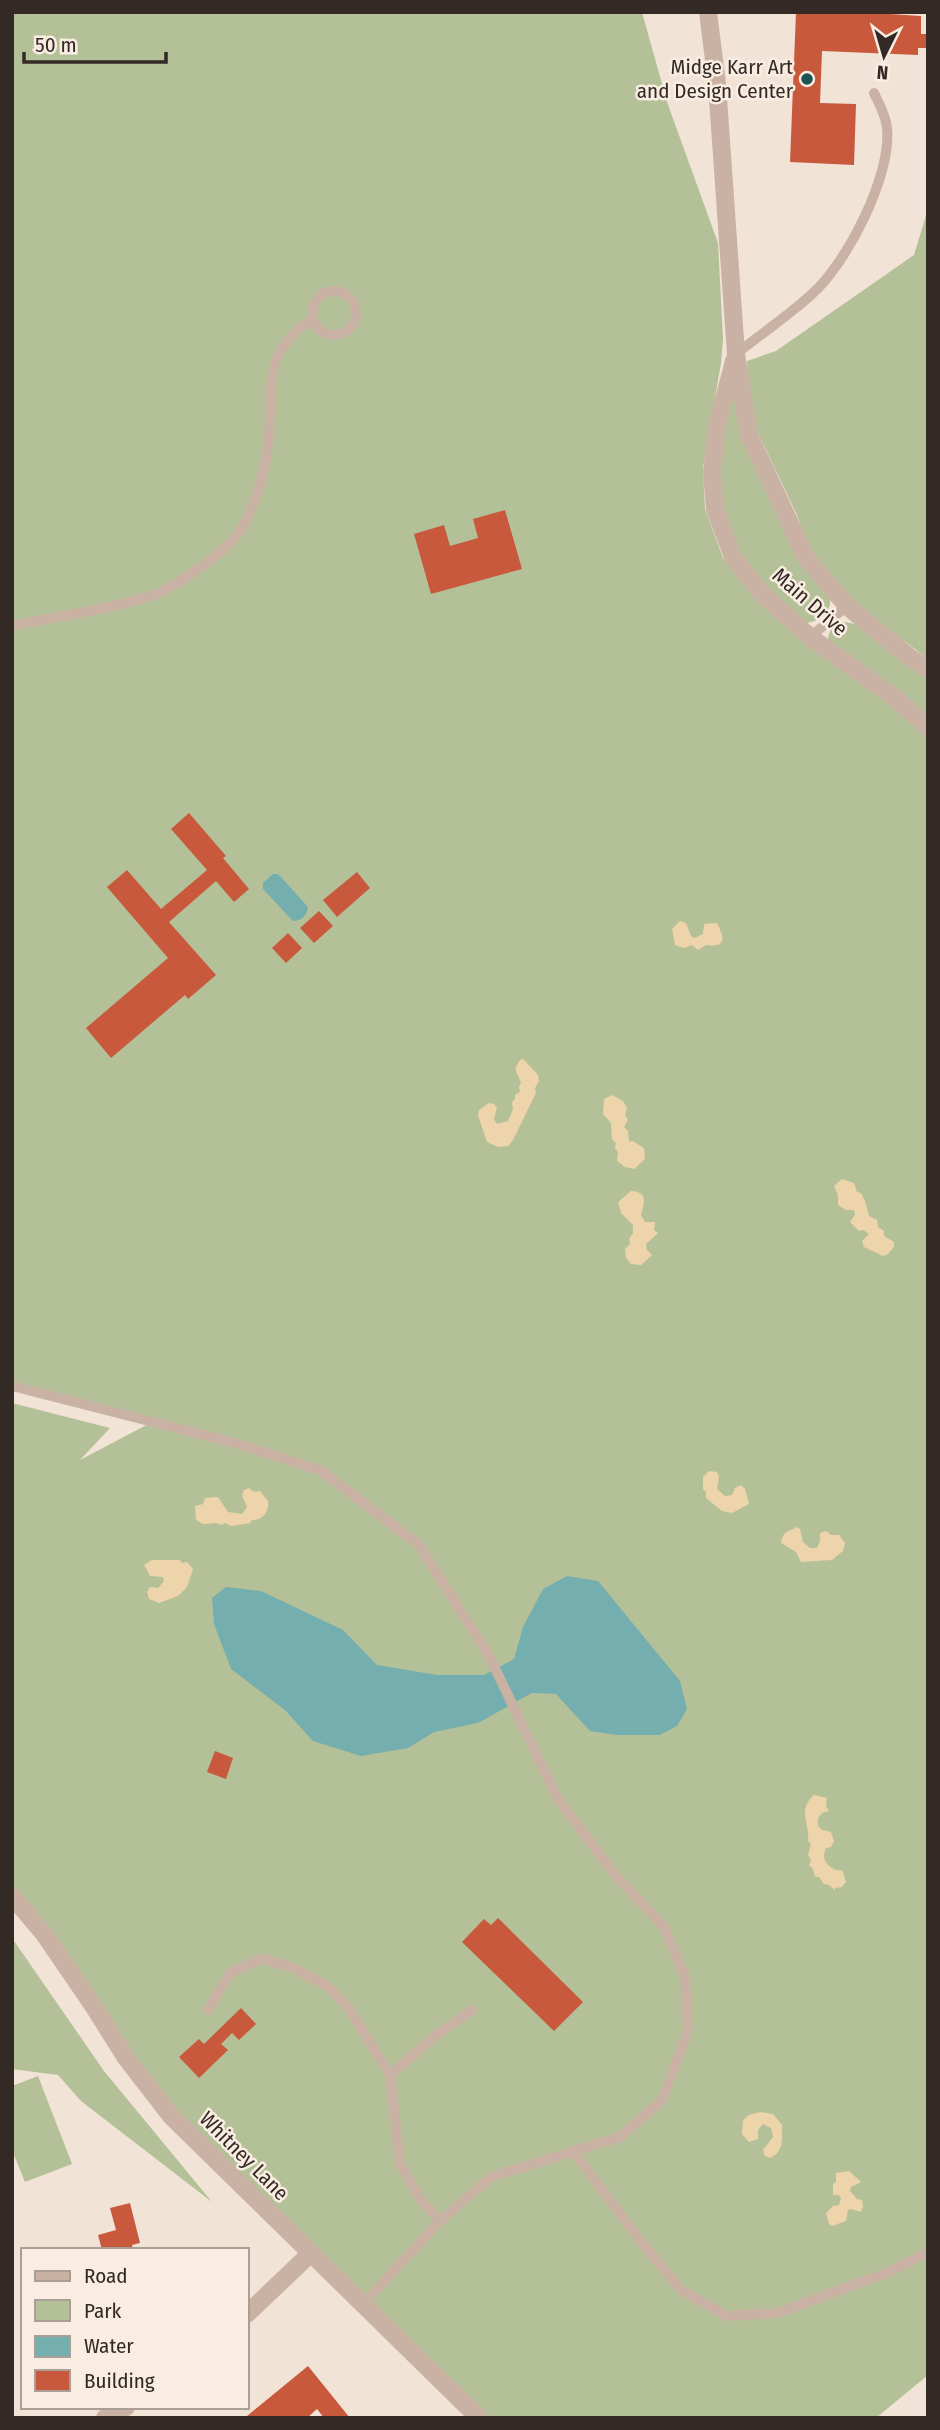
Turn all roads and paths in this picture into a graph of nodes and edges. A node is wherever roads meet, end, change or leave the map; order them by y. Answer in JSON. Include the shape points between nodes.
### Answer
{"nodes":[{"id":1,"x":708,"y":12,"type":"edge"},
{"id":2,"x":874,"y":93,"type":"dead end"},
{"id":3,"x":313,"y":319,"type":"junction"},
{"id":4,"x":736,"y":354,"type":"junction"},
{"id":5,"x":847,"y":606,"type":"junction"},
{"id":6,"x":12,"y":626,"type":"edge"},
{"id":7,"x":810,"y":638,"type":"junction"},
{"id":8,"x":928,"y":668,"type":"edge"},
{"id":9,"x":928,"y":727,"type":"edge"},
{"id":10,"x":12,"y":1386,"type":"edge"},
{"id":11,"x":12,"y":1896,"type":"edge"},
{"id":12,"x":208,"y":2010,"type":"dead end"},
{"id":13,"x":472,"y":2010,"type":"dead end"},
{"id":14,"x":390,"y":2075,"type":"junction"},
{"id":15,"x":573,"y":2151,"type":"junction"},
{"id":16,"x":440,"y":2221,"type":"junction"},
{"id":17,"x":928,"y":2252,"type":"edge"},
{"id":18,"x":311,"y":2253,"type":"junction"},
{"id":19,"x":363,"y":2304,"type":"junction"},
{"id":20,"x":248,"y":2313,"type":"edge"},
{"id":21,"x":122,"y":2409,"type":"edge"},
{"id":22,"x":105,"y":2418,"type":"edge"},
{"id":23,"x":479,"y":2418,"type":"edge"}],
"edges":[{"from":1,"to":4,"type":"street","name":"Main Drive"},
{"from":2,"to":4,"type":"lane","via":[[887,129],[885,160],[850,243],[814,293]]},
{"from":3,"to":3,"type":"lane","via":[[320,331],[341,334],[356,319],[355,305],[339,291],[324,293],[314,304]]},
{"from":3,"to":6,"type":"lane","via":[[287,339],[276,361],[265,465],[241,531],[200,569],[161,592],[107,608]]},
{"from":4,"to":5,"type":"street","name":"Main Drive","via":[[749,435],[806,558]]},
{"from":4,"to":7,"type":"street","name":"Main Drive","via":[[717,426],[712,472],[715,509],[733,557],[762,594]]},
{"from":5,"to":7,"type":"lane"},
{"from":5,"to":8,"type":"street","name":"Main Drive"},
{"from":7,"to":9,"type":"street","name":"Main Drive"},
{"from":10,"to":15,"type":"lane","via":[[231,1442],[320,1471],[419,1545],[489,1656],[558,1798],[615,1875],[664,1927],[685,1976],[688,2031],[662,2100],[620,2137]]},
{"from":11,"to":18,"type":"street","name":"Whitney Lane","via":[[44,1934],[126,2059],[171,2116]]},
{"from":12,"to":14,"type":"lane","via":[[230,1973],[261,1959],[291,1967],[327,1986],[348,2007]]},
{"from":13,"to":14,"type":"lane"},
{"from":14,"to":16,"type":"lane","via":[[400,2164]]},
{"from":15,"to":16,"type":"lane","via":[[491,2177]]},
{"from":15,"to":17,"type":"lane","via":[[681,2290],[727,2316],[777,2313],[889,2272]]},
{"from":16,"to":19,"type":"lane"},
{"from":18,"to":19,"type":"street","name":"Whitney Lane"},
{"from":18,"to":20,"type":"street"},
{"from":19,"to":23,"type":"street","name":"Whitney Lane"},
{"from":21,"to":22,"type":"street"}]}
